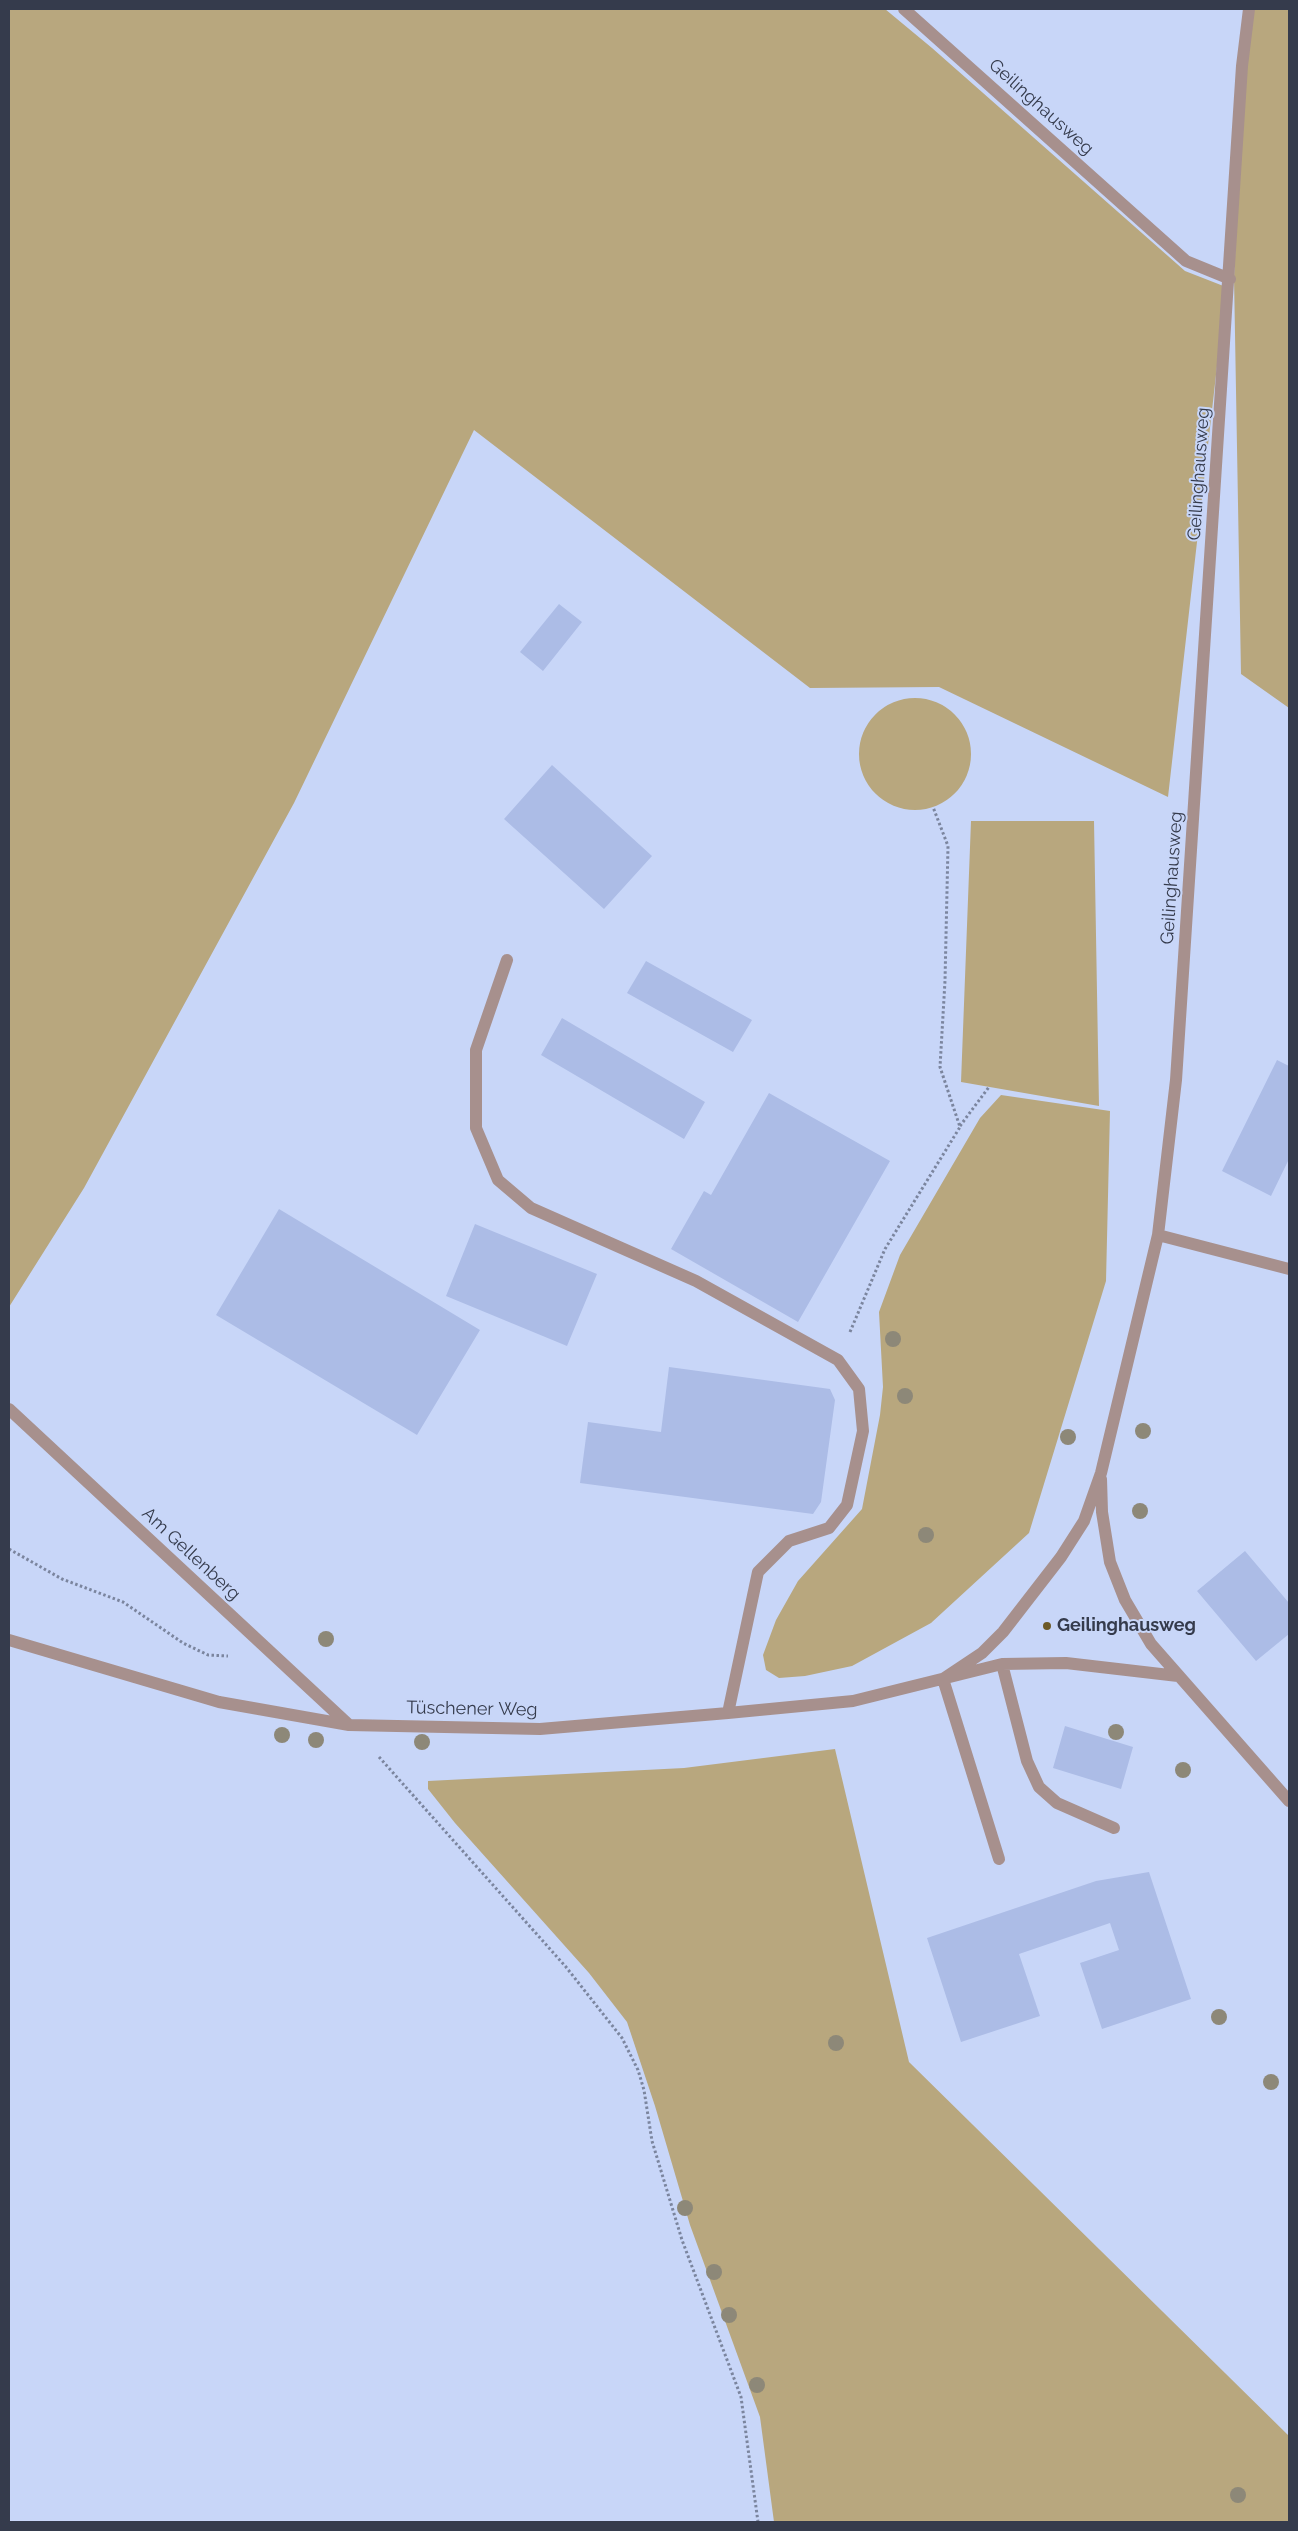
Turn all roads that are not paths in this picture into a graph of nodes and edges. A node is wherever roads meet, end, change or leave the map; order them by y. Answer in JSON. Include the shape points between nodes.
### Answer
{"nodes":[{"id":1,"x":904,"y":9,"type":"edge"},
{"id":2,"x":1249,"y":9,"type":"edge"},
{"id":3,"x":1230,"y":279,"type":"junction"},
{"id":4,"x":507,"y":960,"type":"dead end"},
{"id":5,"x":1158,"y":1235,"type":"junction"},
{"id":6,"x":1289,"y":1269,"type":"edge"},
{"id":7,"x":9,"y":1408,"type":"edge"},
{"id":8,"x":1100,"y":1473,"type":"junction"},
{"id":9,"x":1061,"y":1557,"type":"joint"},
{"id":10,"x":9,"y":1640,"type":"edge"},
{"id":11,"x":1002,"y":1664,"type":"junction"},
{"id":12,"x":1178,"y":1676,"type":"junction"},
{"id":13,"x":942,"y":1679,"type":"junction"},
{"id":14,"x":728,"y":1713,"type":"junction"},
{"id":15,"x":349,"y":1725,"type":"junction"},
{"id":16,"x":1289,"y":1801,"type":"edge"},
{"id":17,"x":1114,"y":1828,"type":"dead end"},
{"id":18,"x":1000,"y":1859,"type":"dead end"}],
"edges":[{"from":1,"to":3,"type":"street","name":"Geilinghausweg","via":[[1186,261]]},
{"from":2,"to":3,"type":"street","name":"Geilinghausweg","via":[[1242,66]]},
{"from":3,"to":5,"type":"street","name":"Geilinghausweg","via":[[1176,1080]]},
{"from":4,"to":14,"type":"street","via":[[476,1050],[476,1128],[498,1180],[531,1208],[696,1281],[838,1360],[858,1388],[863,1431],[846,1505],[829,1528],[789,1541],[758,1572]]},
{"from":5,"to":6,"type":"street"},
{"from":5,"to":8,"type":"street","name":"Geilinghausweg"},
{"from":7,"to":15,"type":"street","name":"Am Gellenberg"},
{"from":8,"to":9,"type":"street","name":"Geilinghausweg","via":[[1084,1521]]},
{"from":8,"to":12,"type":"street","name":"Geilinghausweg","via":[[1110,1562],[1125,1600],[1151,1644]]},
{"from":9,"to":13,"type":"street","name":"Tüschener Weg","via":[[1003,1632],[982,1653]]},
{"from":10,"to":15,"type":"street","name":"Tüschener Weg","via":[[219,1702]]},
{"from":11,"to":12,"type":"street","name":"Tüschener Weg","via":[[1066,1663]]},
{"from":11,"to":13,"type":"street","name":"Tüschener Weg"},
{"from":11,"to":17,"type":"street","via":[[1027,1761],[1039,1787],[1058,1803]]},
{"from":12,"to":16,"type":"street","name":"Geilinghausweg"},
{"from":13,"to":14,"type":"street","name":"Tüschener Weg","via":[[853,1701]]},
{"from":13,"to":18,"type":"street"},
{"from":14,"to":15,"type":"street","name":"Tüschener Weg","via":[[540,1728]]}]}
